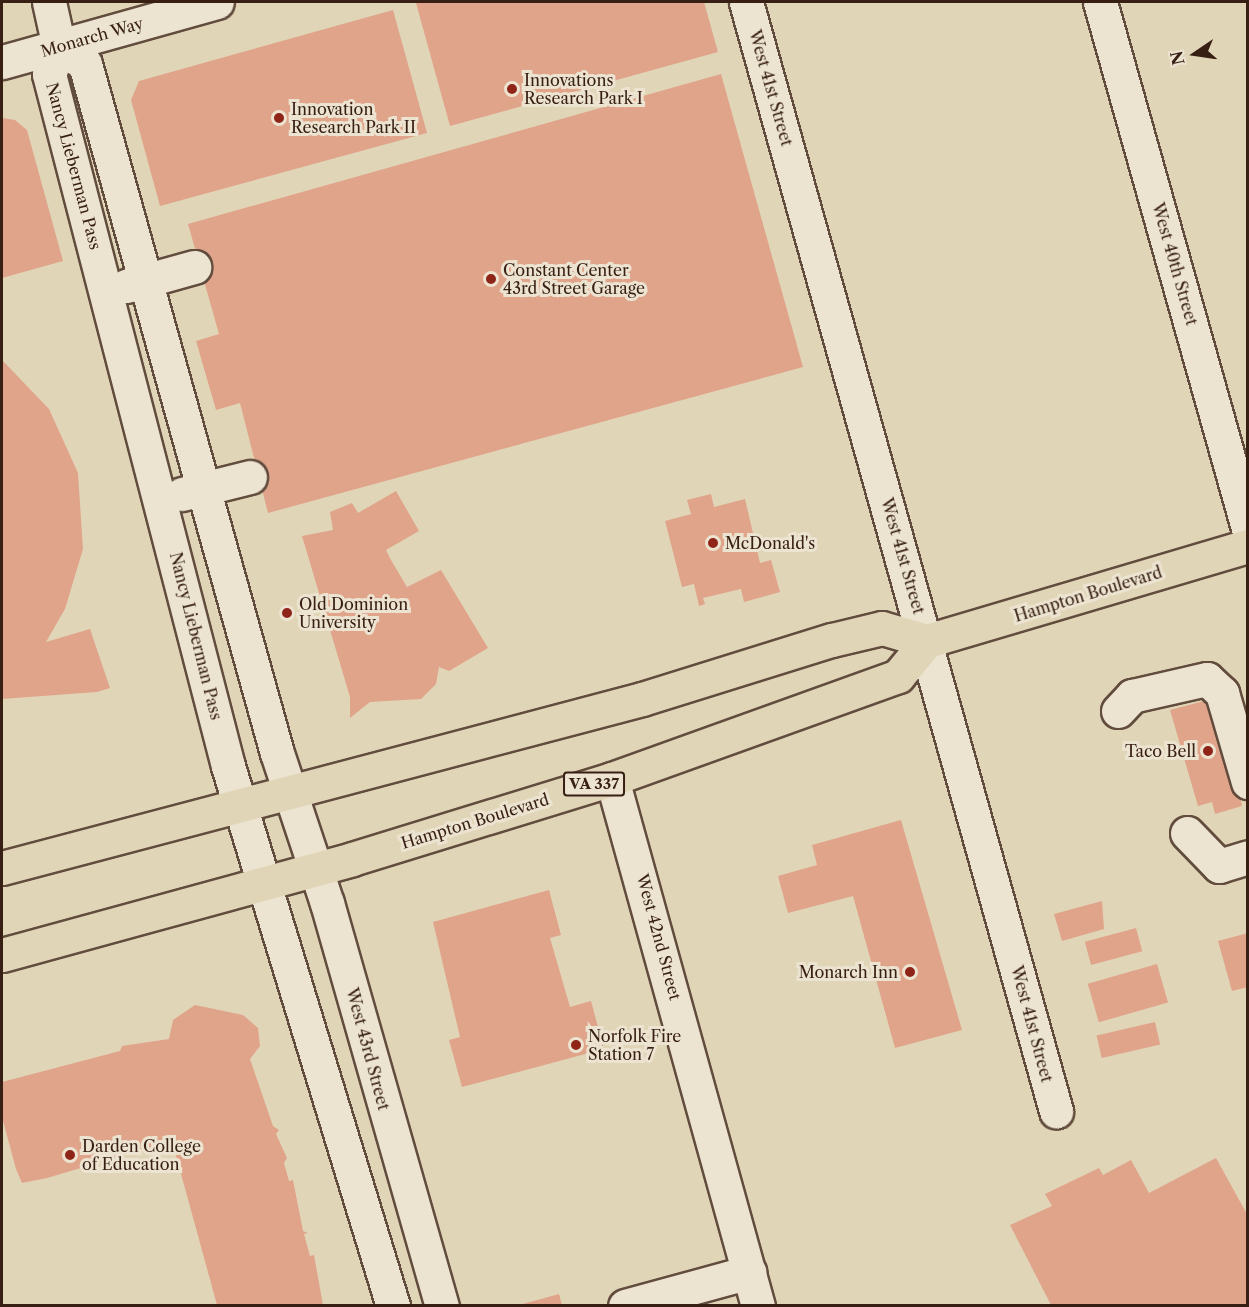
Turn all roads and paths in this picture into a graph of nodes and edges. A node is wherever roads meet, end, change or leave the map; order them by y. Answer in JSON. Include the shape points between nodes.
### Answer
{"nodes":[{"id":1,"x":49,"y":2,"type":"edge"},
{"id":2,"x":217,"y":2,"type":"edge"},
{"id":3,"x":746,"y":2,"type":"edge"},
{"id":4,"x":1100,"y":2,"type":"edge"},
{"id":5,"x":60,"y":46,"type":"junction"},
{"id":6,"x":2,"y":62,"type":"edge"},
{"id":7,"x":194,"y":267,"type":"dead end"},
{"id":8,"x":147,"y":280,"type":"junction"},
{"id":9,"x":107,"y":291,"type":"junction"},
{"id":10,"x":250,"y":477,"type":"dead end"},
{"id":11,"x":204,"y":489,"type":"junction"},
{"id":12,"x":163,"y":499,"type":"junction"},
{"id":13,"x":1248,"y":528,"type":"edge"},
{"id":14,"x":1248,"y":546,"type":"edge"},
{"id":15,"x":927,"y":641,"type":"junction"},
{"id":16,"x":1118,"y":711,"type":"dead end"},
{"id":17,"x":612,"y":778,"type":"junction"},
{"id":18,"x":1248,"y":782,"type":"edge"},
{"id":19,"x":290,"y":794,"type":"junction"},
{"id":20,"x":240,"y":805,"type":"junction"},
{"id":21,"x":1187,"y":833,"type":"dead end"},
{"id":22,"x":1248,"y":857,"type":"edge"},
{"id":23,"x":2,"y":868,"type":"edge"},
{"id":24,"x":315,"y":869,"type":"junction"},
{"id":25,"x":266,"y":884,"type":"junction"},
{"id":26,"x":2,"y":956,"type":"edge"},
{"id":27,"x":368,"y":1044,"type":"junction"},
{"id":28,"x":318,"y":1058,"type":"junction"},
{"id":29,"x":1056,"y":1111,"type":"dead end"},
{"id":30,"x":749,"y":1272,"type":"junction"},
{"id":31,"x":393,"y":1305,"type":"edge"},
{"id":32,"x":442,"y":1305,"type":"edge"},
{"id":33,"x":625,"y":1305,"type":"edge"},
{"id":34,"x":758,"y":1305,"type":"edge"}],
"edges":[{"from":1,"to":5,"type":"street"},
{"from":2,"to":5,"type":"street","name":"Monarch Way"},
{"from":3,"to":15,"type":"street","name":"West 41st Street"},
{"from":4,"to":13,"type":"street","name":"West 40th Street"},
{"from":5,"to":6,"type":"street","name":"Monarch Way"},
{"from":5,"to":8,"type":"street","via":[[86,64]]},
{"from":5,"to":9,"type":"street","name":"Nancy Lieberman Pass","via":[[49,74]]},
{"from":7,"to":8,"type":"street"},
{"from":8,"to":9,"type":"street"},
{"from":8,"to":11,"type":"street"},
{"from":9,"to":12,"type":"street","name":"Nancy Lieberman Pass"},
{"from":10,"to":11,"type":"street"},
{"from":11,"to":12,"type":"street"},
{"from":11,"to":19,"type":"street"},
{"from":12,"to":20,"type":"street","name":"Nancy Lieberman Pass"},
{"from":14,"to":15,"type":"main road","name":"Hampton Boulevard"},
{"from":15,"to":17,"type":"main road","name":"Hampton Boulevard","number":"VA 337","via":[[898,676]]},
{"from":15,"to":19,"type":"main road","via":[[882,628],[832,640],[642,699]]},
{"from":15,"to":29,"type":"street","name":"West 41st Street"},
{"from":16,"to":18,"type":"street","via":[[1132,696],[1207,679],[1222,693]]},
{"from":17,"to":24,"type":"main road","name":"Hampton Boulevard","number":"VA 337"},
{"from":17,"to":30,"type":"street","name":"West 42nd Street"},
{"from":19,"to":20,"type":"main road"},
{"from":19,"to":24,"type":"street","name":"West 43rd Street"},
{"from":20,"to":23,"type":"main road"},
{"from":20,"to":25,"type":"street"},
{"from":21,"to":22,"type":"street","via":[[1219,866]]},
{"from":24,"to":25,"type":"main road","name":"Hampton Boulevard","number":"VA 337"},
{"from":24,"to":27,"type":"street","name":"West 43rd Street"},
{"from":25,"to":26,"type":"main road","name":"Hampton Boulevard","number":"VA 337"},
{"from":25,"to":28,"type":"street"},
{"from":27,"to":28,"type":"street"},
{"from":27,"to":32,"type":"street","name":"West 43rd Street","via":[[398,1164]]},
{"from":28,"to":31,"type":"street"},
{"from":30,"to":33,"type":"street"},
{"from":30,"to":34,"type":"street","name":"West 42nd Street"}]}
